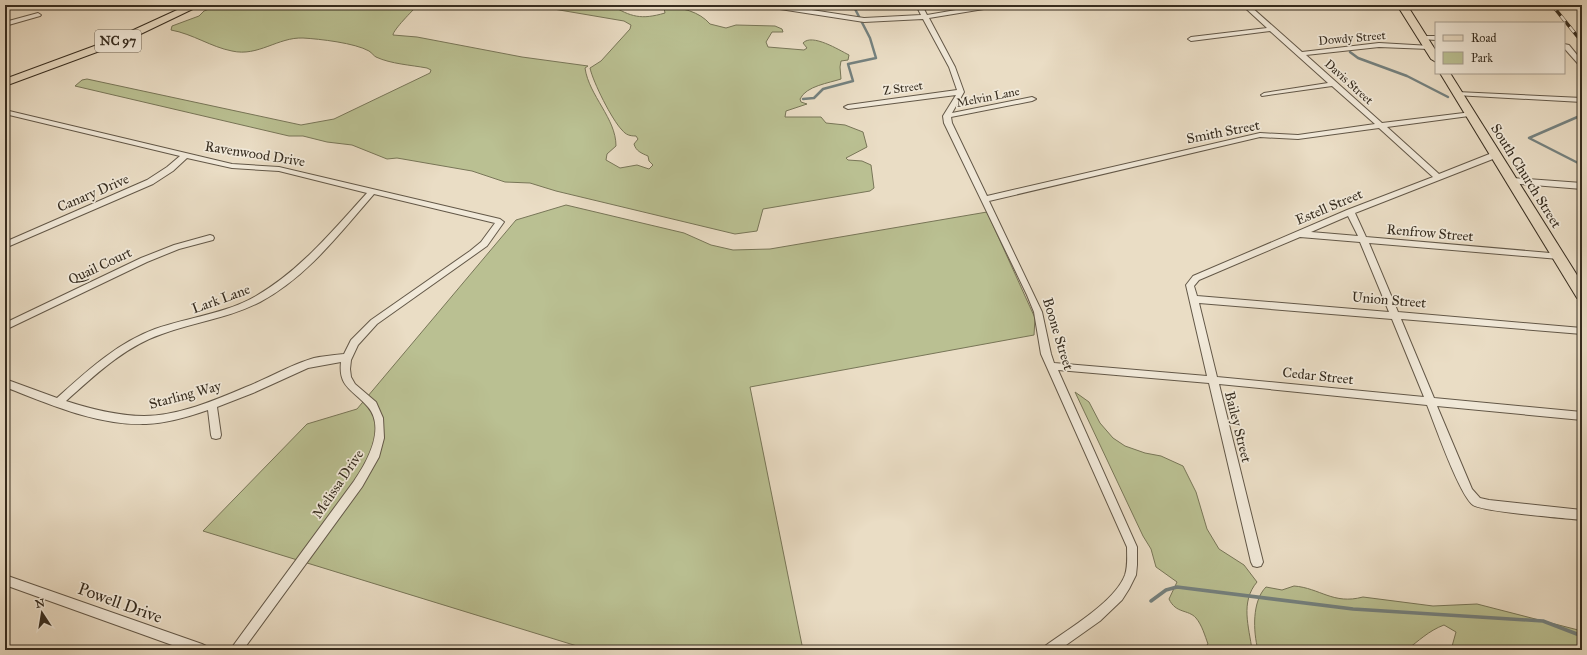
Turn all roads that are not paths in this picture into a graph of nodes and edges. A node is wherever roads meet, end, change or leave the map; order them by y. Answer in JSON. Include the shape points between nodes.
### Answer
{"nodes":[{"id":1,"x":196,"y":5,"type":"edge"},
{"id":2,"x":767,"y":5,"type":"edge"},
{"id":3,"x":919,"y":5,"type":"edge"},
{"id":4,"x":996,"y":5,"type":"edge"},
{"id":5,"x":1245,"y":5,"type":"edge"},
{"id":6,"x":1402,"y":5,"type":"edge"},
{"id":7,"x":38,"y":15,"type":"dead end"},
{"id":8,"x":926,"y":17,"type":"junction"},
{"id":9,"x":5,"y":24,"type":"edge"},
{"id":10,"x":1272,"y":29,"type":"junction"},
{"id":11,"x":1435,"y":38,"type":"edge"},
{"id":12,"x":1191,"y":39,"type":"dead end"},
{"id":13,"x":1426,"y":42,"type":"junction"},
{"id":14,"x":1565,"y":46,"type":"edge"},
{"id":15,"x":1301,"y":54,"type":"junction"},
{"id":16,"x":1435,"y":57,"type":"edge"},
{"id":17,"x":1582,"y":65,"type":"edge"},
{"id":18,"x":1446,"y":74,"type":"edge"},
{"id":19,"x":5,"y":83,"type":"edge"},
{"id":20,"x":1334,"y":84,"type":"junction"},
{"id":21,"x":961,"y":92,"type":"junction"},
{"id":22,"x":1457,"y":94,"type":"junction"},
{"id":23,"x":1264,"y":95,"type":"dead end"},
{"id":24,"x":1032,"y":99,"type":"dead end"},
{"id":25,"x":1582,"y":100,"type":"edge"},
{"id":26,"x":848,"y":106,"type":"dead end"},
{"id":27,"x":5,"y":112,"type":"edge"},
{"id":28,"x":1469,"y":114,"type":"junction"},
{"id":29,"x":947,"y":116,"type":"junction"},
{"id":30,"x":1381,"y":126,"type":"junction"},
{"id":31,"x":185,"y":155,"type":"junction"},
{"id":32,"x":1495,"y":155,"type":"junction"},
{"id":33,"x":1437,"y":176,"type":"junction"},
{"id":34,"x":1512,"y":181,"type":"junction"},
{"id":35,"x":1582,"y":186,"type":"edge"},
{"id":36,"x":373,"y":191,"type":"junction"},
{"id":37,"x":985,"y":199,"type":"junction"},
{"id":38,"x":1350,"y":212,"type":"junction"},
{"id":39,"x":500,"y":222,"type":"joint"},
{"id":40,"x":1298,"y":234,"type":"junction"},
{"id":41,"x":210,"y":238,"type":"dead end"},
{"id":42,"x":1364,"y":241,"type":"junction"},
{"id":43,"x":5,"y":245,"type":"edge"},
{"id":44,"x":1559,"y":256,"type":"junction"},
{"id":45,"x":1582,"y":294,"type":"edge"},
{"id":46,"x":1194,"y":299,"type":"junction"},
{"id":47,"x":1394,"y":314,"type":"junction"},
{"id":48,"x":5,"y":327,"type":"edge"},
{"id":49,"x":1582,"y":331,"type":"edge"},
{"id":50,"x":347,"y":358,"type":"junction"},
{"id":51,"x":1051,"y":366,"type":"junction"},
{"id":52,"x":1213,"y":380,"type":"junction"},
{"id":53,"x":5,"y":383,"type":"edge"},
{"id":54,"x":59,"y":402,"type":"junction"},
{"id":55,"x":1432,"y":402,"type":"junction"},
{"id":56,"x":212,"y":404,"type":"junction"},
{"id":57,"x":1582,"y":416,"type":"edge"},
{"id":58,"x":216,"y":435,"type":"dead end"},
{"id":59,"x":1582,"y":515,"type":"edge"},
{"id":60,"x":1257,"y":562,"type":"dead end"},
{"id":61,"x":5,"y":580,"type":"edge"},
{"id":62,"x":202,"y":650,"type":"edge"},
{"id":63,"x":236,"y":650,"type":"edge"},
{"id":64,"x":1049,"y":650,"type":"edge"}],
"edges":[{"from":1,"to":19,"type":"main road","number":"NC 97","via":[[120,40]]},
{"from":2,"to":8,"type":"street","via":[[859,20]]},
{"from":3,"to":8,"type":"street"},
{"from":4,"to":8,"type":"street"},
{"from":5,"to":10,"type":"street","name":"Davis Street"},
{"from":6,"to":13,"type":"main road"},
{"from":7,"to":9,"type":"street"},
{"from":8,"to":21,"type":"street","via":[[952,67]]},
{"from":10,"to":12,"type":"street"},
{"from":10,"to":15,"type":"street","name":"Davis Street"},
{"from":11,"to":13,"type":"street","name":"Dowdy Street"},
{"from":13,"to":15,"type":"street","name":"Dowdy Street","via":[[1379,44]]},
{"from":13,"to":16,"type":"main road"},
{"from":14,"to":17,"type":"street"},
{"from":15,"to":20,"type":"street","name":"Davis Street"},
{"from":18,"to":22,"type":"main road","name":"South Church Street"},
{"from":20,"to":23,"type":"street"},
{"from":20,"to":30,"type":"street","name":"Davis Street"},
{"from":21,"to":26,"type":"street","name":"Z Street"},
{"from":21,"to":29,"type":"street"},
{"from":22,"to":25,"type":"street"},
{"from":22,"to":28,"type":"main road","name":"South Church Street"},
{"from":24,"to":29,"type":"street","name":"Melvin Lane"},
{"from":27,"to":31,"type":"street","name":"Ravenwood Drive"},
{"from":28,"to":30,"type":"street","name":"Smith Street"},
{"from":28,"to":32,"type":"main road","name":"South Church Street"},
{"from":29,"to":37,"type":"street","name":"Boone Street","via":[[948,123]]},
{"from":30,"to":33,"type":"street","name":"Davis Street"},
{"from":30,"to":37,"type":"street","name":"Smith Street","via":[[1298,137],[1250,137]]},
{"from":31,"to":36,"type":"street","name":"Ravenwood Drive","via":[[232,166],[278,169]]},
{"from":31,"to":43,"type":"street","name":"Canary Drive","via":[[150,182]]},
{"from":32,"to":33,"type":"street","name":"Estell Street"},
{"from":32,"to":34,"type":"main road","name":"South Church Street"},
{"from":33,"to":38,"type":"street","name":"Estell Street"},
{"from":34,"to":35,"type":"street"},
{"from":34,"to":44,"type":"main road","name":"South Church Street"},
{"from":36,"to":39,"type":"street","name":"Ravenwood Drive"},
{"from":36,"to":54,"type":"street","name":"Lark Lane","via":[[301,268],[274,289],[241,308],[160,330],[126,346],[108,358]]},
{"from":37,"to":51,"type":"street","name":"Boone Street","via":[[1038,312],[1046,354]]},
{"from":38,"to":40,"type":"street","name":"Estell Street"},
{"from":38,"to":42,"type":"street"},
{"from":39,"to":50,"type":"street","name":"Melissa Drive","via":[[484,244],[473,253],[374,322],[351,346]]},
{"from":40,"to":42,"type":"street","name":"Renfrow Street"},
{"from":40,"to":46,"type":"street","name":"Estell Street","via":[[1196,278],[1190,284]]},
{"from":41,"to":48,"type":"street","name":"Quail Court","via":[[151,257]]},
{"from":42,"to":44,"type":"street","name":"Renfrow Street"},
{"from":42,"to":47,"type":"street"},
{"from":44,"to":45,"type":"main road","name":"South Church Street"},
{"from":46,"to":47,"type":"street","name":"Union Street"},
{"from":46,"to":52,"type":"street","name":"Bailey Street"},
{"from":47,"to":49,"type":"street","name":"Union Street"},
{"from":47,"to":55,"type":"street"},
{"from":50,"to":56,"type":"street","name":"Starling Way","via":[[305,365]]},
{"from":50,"to":63,"type":"street","name":"Melissa Drive","via":[[346,375],[351,386],[373,406],[378,420],[377,452],[358,484]]},
{"from":51,"to":52,"type":"street","name":"Cedar Street"},
{"from":51,"to":64,"type":"street","name":"Boone Street","via":[[1125,530],[1132,547],[1132,557],[1130,575],[1118,596]]},
{"from":52,"to":55,"type":"street","name":"Cedar Street"},
{"from":52,"to":60,"type":"street","name":"Bailey Street"},
{"from":53,"to":54,"type":"street","name":"Starling Way"},
{"from":54,"to":56,"type":"street","name":"Starling Way","via":[[104,415],[140,420]]},
{"from":55,"to":57,"type":"street","name":"Cedar Street"},
{"from":55,"to":59,"type":"street","via":[[1468,492],[1477,502]]},
{"from":56,"to":58,"type":"street"},
{"from":61,"to":62,"type":"street","name":"Powell Drive"}]}
